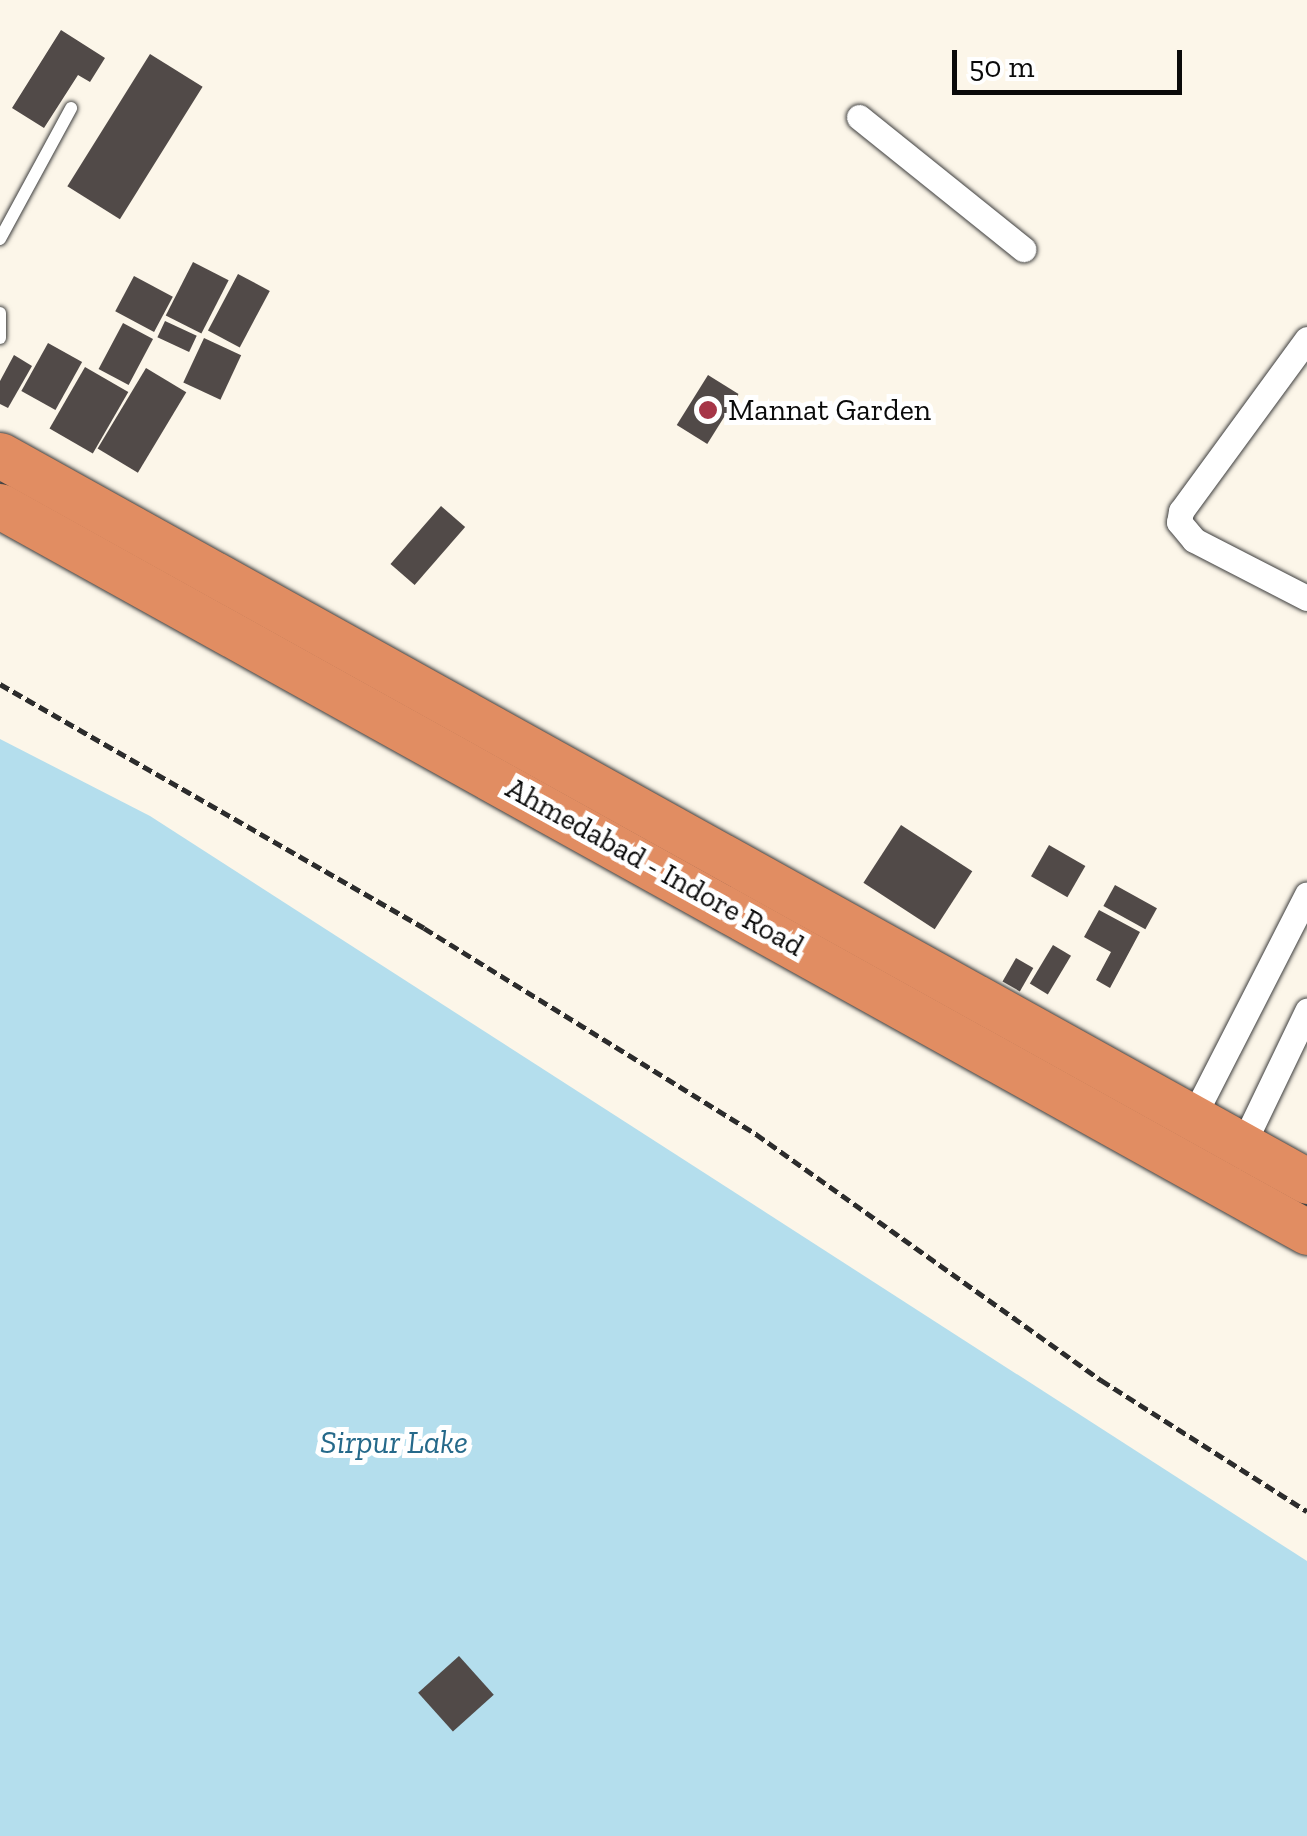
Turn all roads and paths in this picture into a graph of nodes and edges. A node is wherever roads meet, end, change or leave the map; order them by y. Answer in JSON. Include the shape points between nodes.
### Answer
{"nodes":[{"id":1,"x":71,"y":108,"type":"dead end"},
{"id":2,"x":860,"y":116,"type":"dead end"},
{"id":3,"x":0,"y":239,"type":"edge"},
{"id":4,"x":1023,"y":249,"type":"dead end"},
{"id":5,"x":0,"y":312,"type":"edge"},
{"id":6,"x":0,"y":338,"type":"edge"},
{"id":7,"x":1307,"y":338,"type":"edge"},
{"id":8,"x":0,"y":455,"type":"edge"},
{"id":9,"x":0,"y":506,"type":"edge"},
{"id":10,"x":1307,"y":598,"type":"edge"},
{"id":11,"x":0,"y":684,"type":"edge"},
{"id":12,"x":1307,"y":894,"type":"edge"},
{"id":13,"x":1307,"y":1011,"type":"edge"},
{"id":14,"x":1193,"y":1117,"type":"junction"},
{"id":15,"x":1243,"y":1144,"type":"junction"},
{"id":16,"x":1307,"y":1180,"type":"edge"},
{"id":17,"x":1307,"y":1232,"type":"edge"},
{"id":18,"x":1307,"y":1510,"type":"edge"}],
"edges":[{"from":1,"to":3,"type":"lane"},
{"from":2,"to":4,"type":"street"},
{"from":5,"to":6,"type":"lane"},
{"from":7,"to":10,"type":"street","via":[[1179,522],[1194,540]]},
{"from":8,"to":14,"type":"highway","name":"Ahmedabad - Indore Road"},
{"from":9,"to":17,"type":"highway","name":"Ahmedabad - Indore Road"},
{"from":11,"to":18,"type":"path","via":[[424,928],[723,1114],[1101,1380]]},
{"from":12,"to":14,"type":"street"},
{"from":13,"to":15,"type":"street"},
{"from":14,"to":15,"type":"highway","name":"Ahmedabad - Indore Road"},
{"from":15,"to":16,"type":"highway","name":"Ahmedabad - Indore Road"}]}
